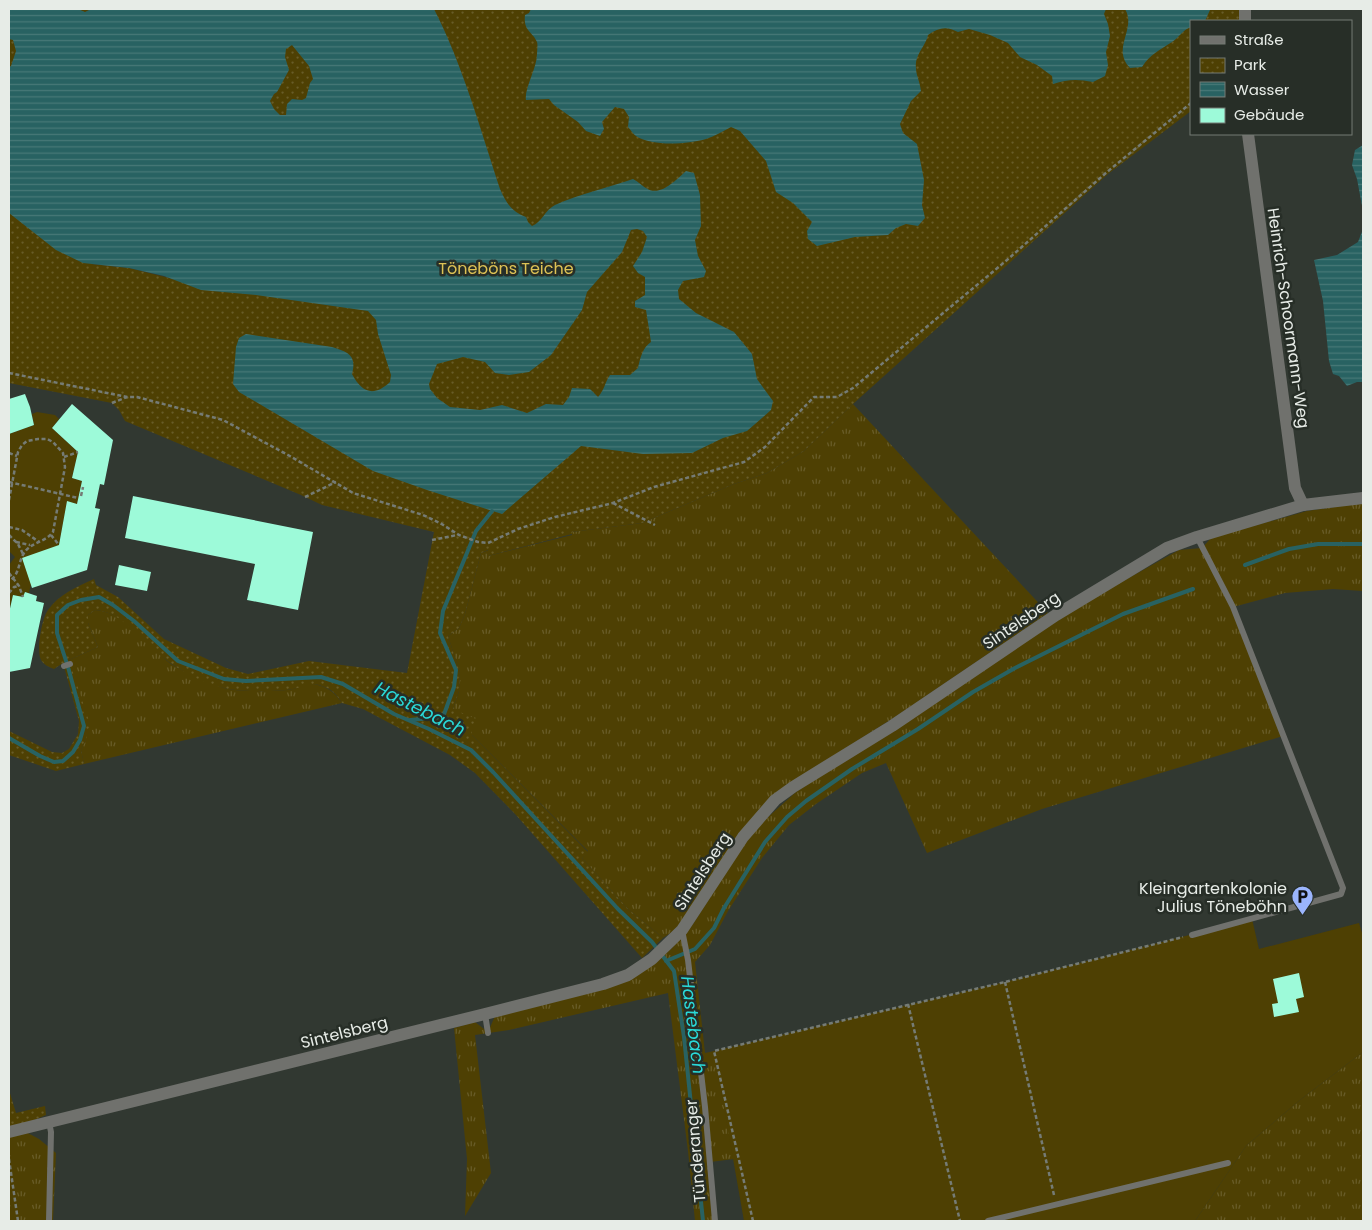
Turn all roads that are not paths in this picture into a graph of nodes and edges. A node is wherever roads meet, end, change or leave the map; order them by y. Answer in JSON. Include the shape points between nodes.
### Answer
{"nodes":[{"id":1,"x":1248,"y":135,"type":"edge"},
{"id":2,"x":1363,"y":498,"type":"edge"},
{"id":3,"x":1302,"y":505,"type":"junction"},
{"id":4,"x":1197,"y":538,"type":"junction"},
{"id":5,"x":682,"y":930,"type":"junction"},
{"id":6,"x":1192,"y":935,"type":"road end"},
{"id":7,"x":486,"y":1014,"type":"junction"},
{"id":8,"x":488,"y":1033,"type":"dead end"},
{"id":9,"x":49,"y":1122,"type":"junction"},
{"id":10,"x":9,"y":1132,"type":"edge"},
{"id":11,"x":1228,"y":1163,"type":"dead end"},
{"id":12,"x":48,"y":1221,"type":"edge"},
{"id":13,"x":715,"y":1221,"type":"edge"},
{"id":14,"x":988,"y":1221,"type":"edge"}],
"edges":[{"from":1,"to":3,"type":"street","name":"Heinrich-Schoormann-Weg","via":[[1296,488]]},
{"from":2,"to":3,"type":"street","name":"Sintelsberg"},
{"from":3,"to":4,"type":"street","name":"Sintelsberg"},
{"from":4,"to":5,"type":"street","name":"Sintelsberg","via":[[1167,548],[1056,615],[892,726],[775,800],[744,837]]},
{"from":4,"to":6,"type":"lane","via":[[1233,607],[1343,888],[1341,894]]},
{"from":5,"to":7,"type":"street","name":"Sintelsberg","via":[[652,959],[628,975]]},
{"from":5,"to":13,"type":"lane","name":"Tünderanger","via":[[705,1108]]},
{"from":7,"to":8,"type":"lane"},
{"from":7,"to":9,"type":"street","name":"Sintelsberg"},
{"from":9,"to":10,"type":"street","name":"Sintelsberg"},
{"from":9,"to":12,"type":"lane"},
{"from":11,"to":14,"type":"lane"}]}
